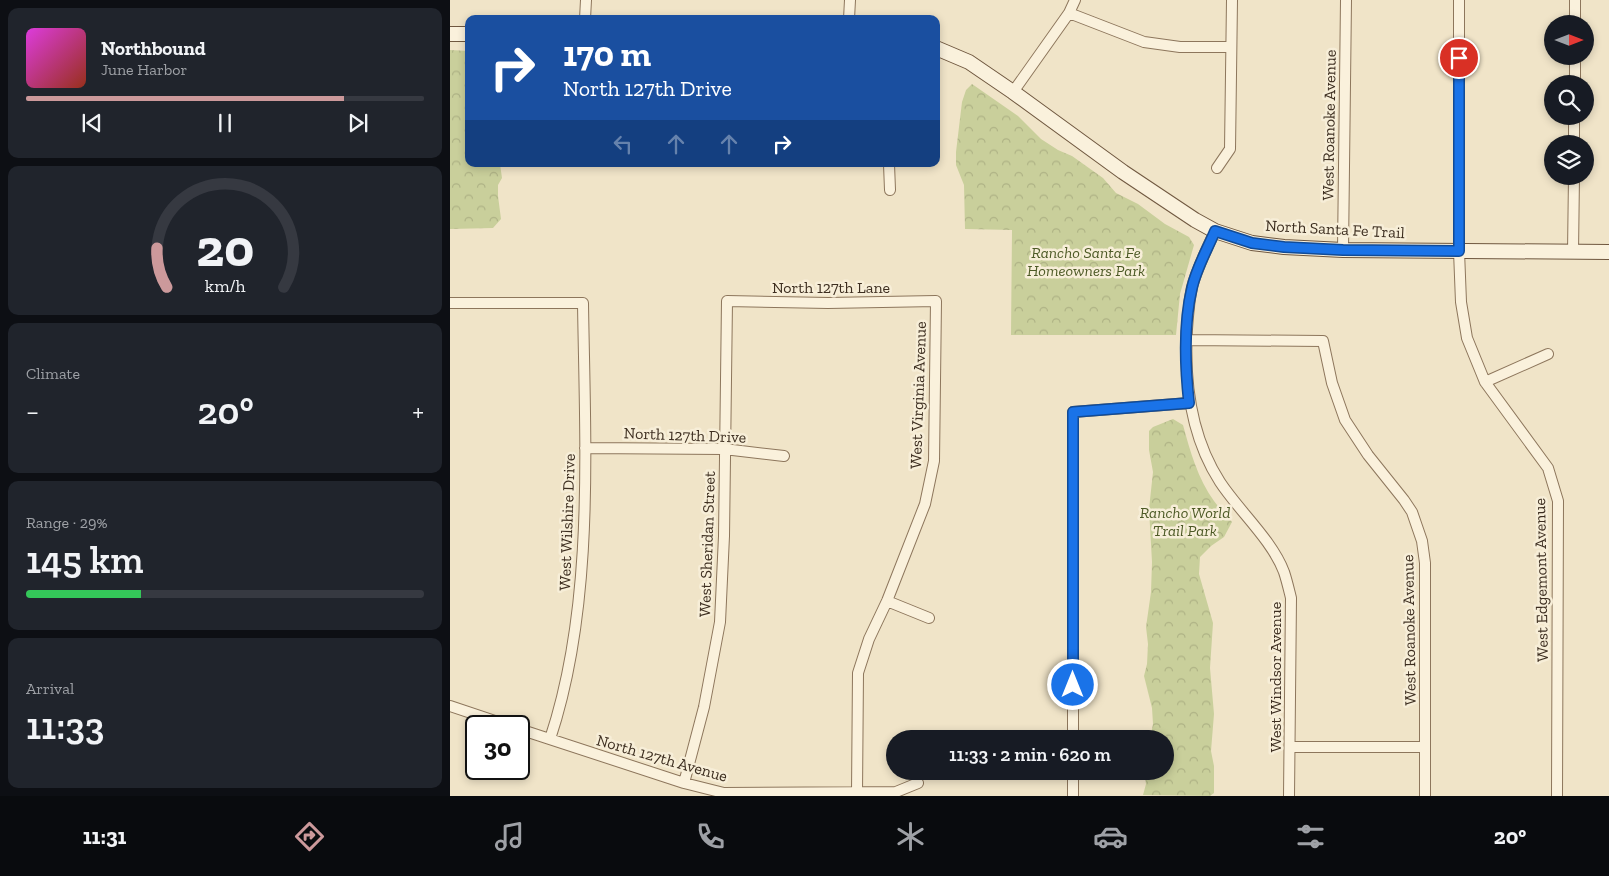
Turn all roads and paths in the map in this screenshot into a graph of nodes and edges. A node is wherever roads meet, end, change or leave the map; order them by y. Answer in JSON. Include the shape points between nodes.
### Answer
{"nodes":[{"id":1,"x":586,"y":0,"type":"edge"},
{"id":2,"x":850,"y":0,"type":"edge"},
{"id":3,"x":1075,"y":0,"type":"edge"},
{"id":4,"x":1232,"y":0,"type":"edge"},
{"id":5,"x":1346,"y":0,"type":"edge"},
{"id":6,"x":1460,"y":0,"type":"edge"},
{"id":7,"x":1576,"y":0,"type":"edge"},
{"id":8,"x":1069,"y":13,"type":"junction"},
{"id":9,"x":585,"y":15,"type":"edge"},
{"id":10,"x":849,"y":15,"type":"edge"},
{"id":11,"x":1575,"y":15,"type":"edge"},
{"id":12,"x":450,"y":34,"type":"edge"},
{"id":13,"x":465,"y":34,"type":"edge"},
{"id":14,"x":1231,"y":47,"type":"junction"},
{"id":15,"x":940,"y":50,"type":"edge"},
{"id":16,"x":1013,"y":92,"type":"junction"},
{"id":17,"x":889,"y":167,"type":"edge"},
{"id":18,"x":1217,"y":168,"type":"dead end"},
{"id":19,"x":1574,"y":185,"type":"edge"},
{"id":20,"x":890,"y":190,"type":"dead end"},
{"id":21,"x":1215,"y":231,"type":"junction"},
{"id":22,"x":1343,"y":250,"type":"junction"},
{"id":23,"x":1459,"y":251,"type":"junction"},
{"id":24,"x":1573,"y":252,"type":"junction"},
{"id":25,"x":1609,"y":252,"type":"edge"},
{"id":26,"x":727,"y":301,"type":"joint"},
{"id":27,"x":936,"y":301,"type":"joint"},
{"id":28,"x":450,"y":304,"type":"edge"},
{"id":29,"x":1186,"y":340,"type":"junction"},
{"id":30,"x":1548,"y":354,"type":"dead end"},
{"id":31,"x":1485,"y":382,"type":"junction"},
{"id":32,"x":1189,"y":403,"type":"junction"},
{"id":33,"x":585,"y":448,"type":"junction"},
{"id":34,"x":724,"y":449,"type":"junction"},
{"id":35,"x":784,"y":456,"type":"dead end"},
{"id":36,"x":887,"y":601,"type":"junction"},
{"id":37,"x":929,"y":618,"type":"dead end"},
{"id":38,"x":450,"y":706,"type":"edge"},
{"id":39,"x":477,"y":715,"type":"edge"},
{"id":40,"x":1073,"y":730,"type":"edge"},
{"id":41,"x":530,"y":733,"type":"edge"},
{"id":42,"x":550,"y":739,"type":"junction"},
{"id":43,"x":1290,"y":747,"type":"junction"},
{"id":44,"x":1425,"y":747,"type":"junction"},
{"id":45,"x":1073,"y":780,"type":"edge"},
{"id":46,"x":684,"y":783,"type":"junction"},
{"id":47,"x":918,"y":783,"type":"dead end"},
{"id":48,"x":858,"y":793,"type":"junction"},
{"id":49,"x":1073,"y":796,"type":"edge"},
{"id":50,"x":1290,"y":796,"type":"edge"},
{"id":51,"x":1425,"y":796,"type":"edge"},
{"id":52,"x":1558,"y":796,"type":"edge"}],
"edges":[{"from":1,"to":9,"type":"street"},
{"from":2,"to":10,"type":"street"},
{"from":3,"to":8,"type":"street"},
{"from":4,"to":14,"type":"street"},
{"from":5,"to":22,"type":"street","name":"West Roanoke Avenue"},
{"from":6,"to":23,"type":"street","name":"West Edgemont Avenue"},
{"from":7,"to":11,"type":"street"},
{"from":8,"to":14,"type":"street","via":[[1144,42],[1180,47]]},
{"from":8,"to":16,"type":"street"},
{"from":12,"to":13,"type":"street"},
{"from":14,"to":18,"type":"street","via":[[1230,150]]},
{"from":15,"to":16,"type":"street","name":"North Santa Fe Trail","via":[[969,62]]},
{"from":16,"to":21,"type":"street","name":"North Santa Fe Trail","via":[[1123,172]]},
{"from":17,"to":20,"type":"street"},
{"from":19,"to":24,"type":"street"},
{"from":21,"to":22,"type":"street","name":"North Santa Fe Trail","via":[[1267,246]]},
{"from":21,"to":29,"type":"street","name":"West Windsor Avenue","via":[[1192,287]]},
{"from":22,"to":23,"type":"street","name":"North Santa Fe Trail"},
{"from":23,"to":24,"type":"street","name":"North Santa Fe Trail"},
{"from":23,"to":31,"type":"street","name":"West Edgemont Avenue","via":[[1461,302],[1467,338]]},
{"from":24,"to":25,"type":"street","name":"North Santa Fe Trail"},
{"from":26,"to":27,"type":"street","name":"North 127th Lane"},
{"from":26,"to":34,"type":"street","name":"West Sheridan Street"},
{"from":27,"to":36,"type":"street","name":"West Virginia Avenue","via":[[934,461],[926,504]]},
{"from":28,"to":33,"type":"street","name":"West Wilshire Drive","via":[[583,303]]},
{"from":29,"to":32,"type":"street","name":"West Windsor Avenue"},
{"from":29,"to":44,"type":"street","name":"West Roanoke Avenue","via":[[1323,341],[1332,383],[1346,420],[1368,455],[1412,512],[1422,541],[1425,563]]},
{"from":30,"to":31,"type":"street"},
{"from":31,"to":52,"type":"street","name":"West Edgemont Avenue","via":[[1548,468],[1558,501]]},
{"from":32,"to":40,"type":"street","via":[[1073,412]]},
{"from":32,"to":43,"type":"street","name":"West Windsor Avenue","via":[[1206,457],[1221,483],[1275,554],[1284,572],[1291,598]]},
{"from":33,"to":34,"type":"street","name":"North 127th Drive"},
{"from":33,"to":42,"type":"street","name":"West Wilshire Drive","via":[[583,557],[576,623],[560,710]]},
{"from":34,"to":35,"type":"street","name":"North 127th Drive"},
{"from":34,"to":46,"type":"street","name":"West Sheridan Street","via":[[720,622],[704,707]]},
{"from":36,"to":37,"type":"street"},
{"from":36,"to":48,"type":"street","name":"West Virginia Avenue","via":[[858,673]]},
{"from":38,"to":39,"type":"street"},
{"from":41,"to":42,"type":"street","name":"North 127th Avenue"},
{"from":42,"to":46,"type":"street","name":"North 127th Avenue"},
{"from":43,"to":44,"type":"street"},
{"from":43,"to":50,"type":"street","name":"West Windsor Avenue"},
{"from":44,"to":51,"type":"street","name":"West Roanoke Avenue"},
{"from":45,"to":49,"type":"street"},
{"from":46,"to":48,"type":"street","name":"North 127th Avenue","via":[[724,793]]},
{"from":47,"to":48,"type":"street","name":"North 127th Avenue","via":[[896,792]]}]}
